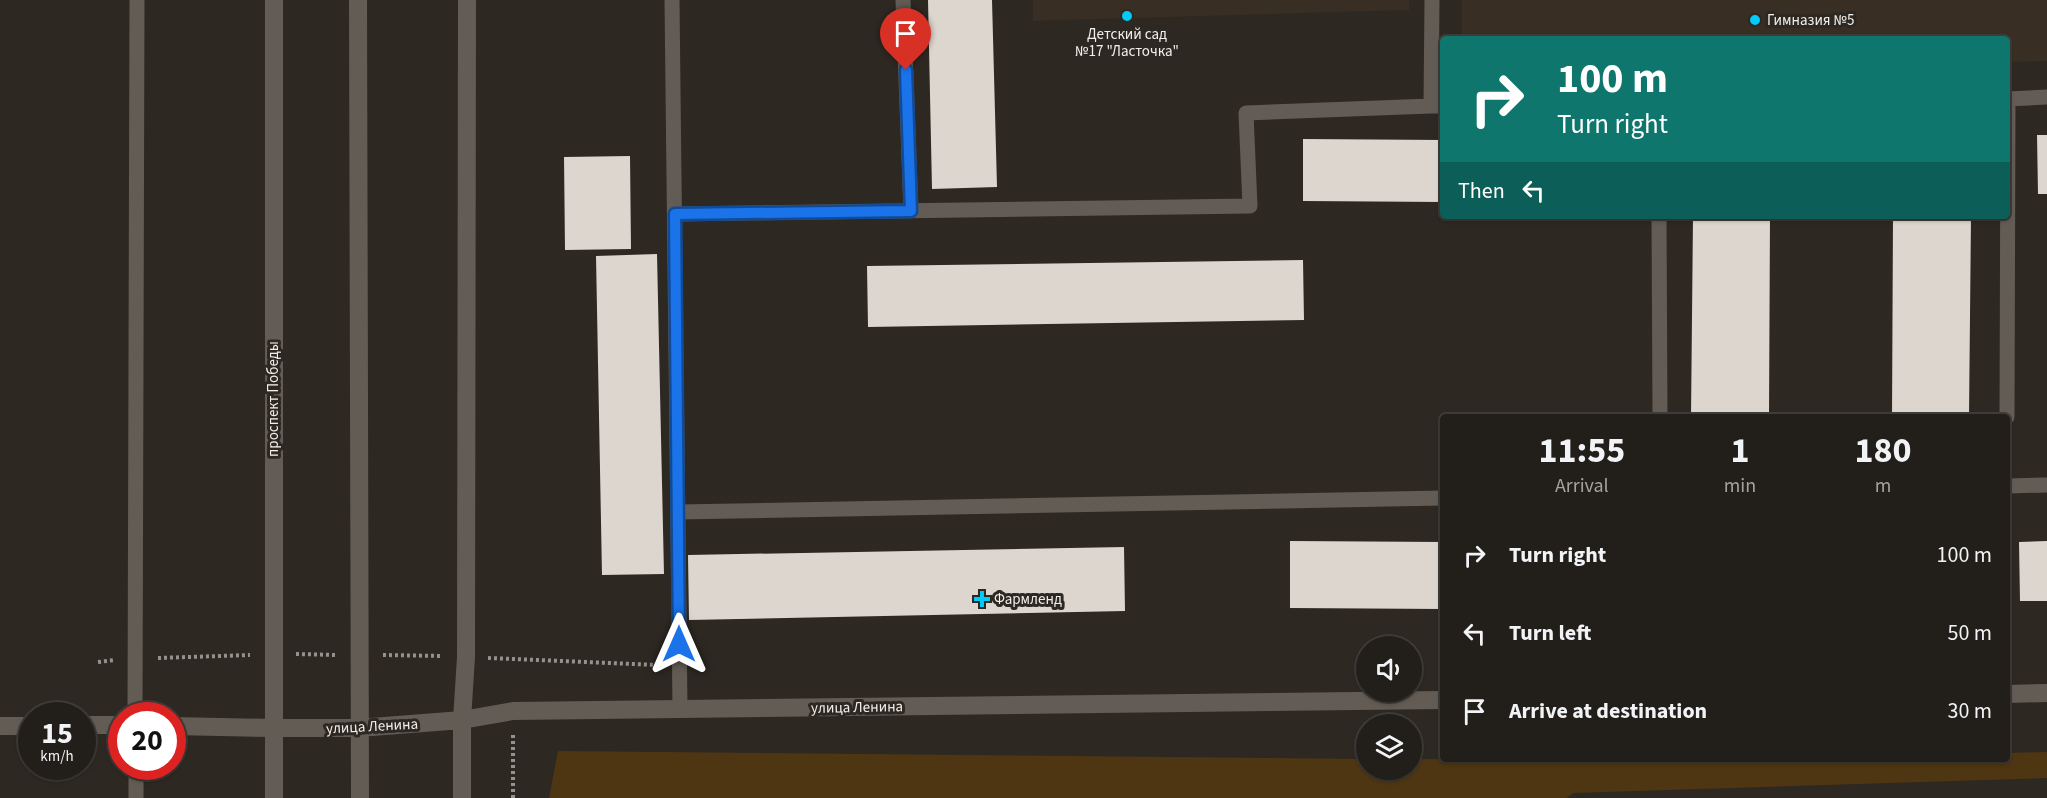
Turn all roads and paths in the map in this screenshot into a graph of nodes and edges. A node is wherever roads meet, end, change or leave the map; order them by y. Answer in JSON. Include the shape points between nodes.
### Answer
{"nodes":[{"id":1,"x":137,"y":0,"type":"edge"},
{"id":2,"x":274,"y":0,"type":"edge"},
{"id":3,"x":358,"y":0,"type":"edge"},
{"id":4,"x":467,"y":0,"type":"edge"},
{"id":5,"x":672,"y":0,"type":"edge"},
{"id":6,"x":903,"y":0,"type":"edge"},
{"id":7,"x":1432,"y":0,"type":"edge"},
{"id":8,"x":2047,"y":98,"type":"edge"},
{"id":9,"x":2010,"y":99,"type":"edge"},
{"id":10,"x":1437,"y":106,"type":"edge"},
{"id":11,"x":911,"y":211,"type":"junction"},
{"id":12,"x":675,"y":214,"type":"junction"},
{"id":13,"x":1659,"y":219,"type":"edge"},
{"id":14,"x":2007,"y":219,"type":"edge"},
{"id":15,"x":1660,"y":414,"type":"edge"},
{"id":16,"x":2007,"y":414,"type":"edge"},
{"id":17,"x":2047,"y":485,"type":"edge"},
{"id":18,"x":2010,"y":486,"type":"edge"},
{"id":19,"x":1440,"y":498,"type":"edge"},
{"id":20,"x":678,"y":512,"type":"junction"},
{"id":21,"x":273,"y":654,"type":"junction"},
{"id":22,"x":359,"y":655,"type":"junction"},
{"id":23,"x":466,"y":657,"type":"junction"},
{"id":24,"x":135,"y":658,"type":"junction"},
{"id":25,"x":98,"y":662,"type":"dead end"},
{"id":26,"x":680,"y":666,"type":"junction"},
{"id":27,"x":2047,"y":693,"type":"edge"},
{"id":28,"x":2010,"y":694,"type":"edge"},
{"id":29,"x":1440,"y":700,"type":"edge"},
{"id":30,"x":135,"y":702,"type":"edge"},
{"id":31,"x":680,"y":708,"type":"junction"},
{"id":32,"x":513,"y":711,"type":"junction"},
{"id":33,"x":462,"y":720,"type":"junction"},
{"id":34,"x":0,"y":726,"type":"edge"},
{"id":35,"x":18,"y":726,"type":"edge"},
{"id":36,"x":186,"y":726,"type":"edge"},
{"id":37,"x":273,"y":728,"type":"junction"},
{"id":38,"x":359,"y":728,"type":"junction"},
{"id":39,"x":136,"y":780,"type":"edge"},
{"id":40,"x":136,"y":798,"type":"edge"},
{"id":41,"x":274,"y":798,"type":"edge"},
{"id":42,"x":360,"y":798,"type":"edge"},
{"id":43,"x":462,"y":798,"type":"edge"},
{"id":44,"x":513,"y":798,"type":"edge"}],
"edges":[{"from":1,"to":24,"type":"lane"},
{"from":2,"to":21,"type":"main road","name":"проспект Победы"},
{"from":3,"to":22,"type":"main road"},
{"from":4,"to":23,"type":"main road"},
{"from":5,"to":12,"type":"lane"},
{"from":6,"to":11,"type":"lane"},
{"from":7,"to":10,"type":"lane"},
{"from":8,"to":9,"type":"lane"},
{"from":10,"to":11,"type":"lane","via":[[1246,113],[1250,207]]},
{"from":11,"to":12,"type":"lane"},
{"from":12,"to":20,"type":"lane"},
{"from":13,"to":15,"type":"lane"},
{"from":14,"to":16,"type":"lane"},
{"from":17,"to":18,"type":"lane"},
{"from":19,"to":20,"type":"lane"},
{"from":20,"to":26,"type":"lane"},
{"from":21,"to":22,"type":"path"},
{"from":21,"to":24,"type":"path"},
{"from":21,"to":37,"type":"main road","name":"проспект Победы"},
{"from":22,"to":23,"type":"path"},
{"from":22,"to":38,"type":"main road"},
{"from":23,"to":26,"type":"path"},
{"from":23,"to":33,"type":"main road"},
{"from":24,"to":25,"type":"path"},
{"from":24,"to":30,"type":"lane"},
{"from":26,"to":31,"type":"lane"},
{"from":27,"to":28,"type":"main road"},
{"from":29,"to":31,"type":"main road","name":"улица Ленина"},
{"from":31,"to":32,"type":"main road","name":"улица Ленина"},
{"from":32,"to":33,"type":"main road","name":"улица Ленина"},
{"from":32,"to":44,"type":"path"},
{"from":33,"to":38,"type":"main road","name":"улица Ленина"},
{"from":33,"to":43,"type":"main road"},
{"from":34,"to":35,"type":"main road"},
{"from":36,"to":37,"type":"main road","name":"улица Ленина"},
{"from":37,"to":38,"type":"main road","name":"улица Ленина"},
{"from":37,"to":41,"type":"main road","name":"проспект Победы"},
{"from":38,"to":42,"type":"main road"},
{"from":39,"to":40,"type":"lane"}]}
